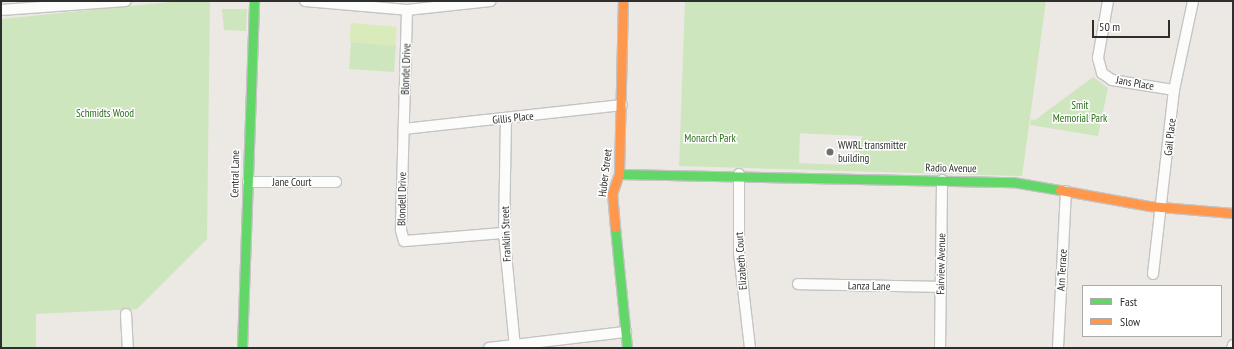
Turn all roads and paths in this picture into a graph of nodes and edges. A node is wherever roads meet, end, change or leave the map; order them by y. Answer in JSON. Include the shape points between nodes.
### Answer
{"nodes":[{"id":1,"x":126,"y":1,"type":"edge"},
{"id":2,"x":254,"y":1,"type":"edge"},
{"id":3,"x":305,"y":1,"type":"edge"},
{"id":4,"x":490,"y":1,"type":"edge"},
{"id":5,"x":624,"y":1,"type":"edge"},
{"id":6,"x":1108,"y":1,"type":"edge"},
{"id":7,"x":1193,"y":1,"type":"edge"},
{"id":8,"x":1,"y":10,"type":"edge"},
{"id":9,"x":407,"y":10,"type":"junction"},
{"id":10,"x":1174,"y":90,"type":"junction"},
{"id":11,"x":622,"y":105,"type":"junction"},
{"id":12,"x":506,"y":119,"type":"junction"},
{"id":13,"x":404,"y":129,"type":"junction"},
{"id":14,"x":618,"y":174,"type":"junction"},
{"id":15,"x":739,"y":174,"type":"junction"},
{"id":16,"x":942,"y":180,"type":"junction"},
{"id":17,"x":248,"y":182,"type":"junction"},
{"id":18,"x":336,"y":182,"type":"dead end"},
{"id":19,"x":1066,"y":191,"type":"junction"},
{"id":20,"x":1160,"y":207,"type":"junction"},
{"id":21,"x":1233,"y":213,"type":"edge"},
{"id":22,"x":504,"y":233,"type":"junction"},
{"id":23,"x":1152,"y":274,"type":"dead end"},
{"id":24,"x":798,"y":284,"type":"dead end"},
{"id":25,"x":940,"y":287,"type":"junction"},
{"id":26,"x":126,"y":314,"type":"dead end"},
{"id":27,"x":626,"y":332,"type":"junction"},
{"id":28,"x":1233,"y":345,"type":"edge"},
{"id":29,"x":514,"y":346,"type":"edge"},
{"id":30,"x":128,"y":348,"type":"edge"},
{"id":31,"x":242,"y":348,"type":"edge"},
{"id":32,"x":489,"y":348,"type":"edge"},
{"id":33,"x":628,"y":348,"type":"edge"},
{"id":34,"x":750,"y":348,"type":"edge"},
{"id":35,"x":940,"y":348,"type":"edge"},
{"id":36,"x":1058,"y":348,"type":"edge"},
{"id":37,"x":1232,"y":348,"type":"edge"}],
"edges":[{"from":1,"to":8,"type":"street"},
{"from":2,"to":17,"type":"street","name":"Central Lane"},
{"from":3,"to":9,"type":"street"},
{"from":4,"to":9,"type":"street"},
{"from":5,"to":11,"type":"street","name":"Huber Street"},
{"from":6,"to":10,"type":"street","name":"Jans Place","via":[[1098,58],[1100,69],[1112,80]]},
{"from":7,"to":10,"type":"street","name":"Gail Place"},
{"from":9,"to":13,"type":"street","name":"Blondel Drive"},
{"from":10,"to":20,"type":"street","name":"Gail Place"},
{"from":11,"to":12,"type":"street","name":"Gillis Place"},
{"from":11,"to":14,"type":"street","name":"Huber Street"},
{"from":12,"to":13,"type":"street","name":"Gillis Place"},
{"from":12,"to":22,"type":"street","name":"Franklin Street"},
{"from":13,"to":22,"type":"street","name":"Blondell Drive","via":[[401,230],[404,241]]},
{"from":14,"to":15,"type":"street","name":"Radio Avenue"},
{"from":14,"to":27,"type":"street","name":"Huber Street","via":[[612,194]]},
{"from":15,"to":16,"type":"street","name":"Radio Avenue"},
{"from":15,"to":34,"type":"street","name":"Elizabeth Court","via":[[739,253]]},
{"from":16,"to":19,"type":"street","name":"Radio Avenue","via":[[1013,182]]},
{"from":16,"to":25,"type":"street","name":"Fairview Avenue"},
{"from":17,"to":18,"type":"street","name":"Jane Court"},
{"from":17,"to":31,"type":"street","name":"Central Lane"},
{"from":19,"to":20,"type":"street","name":"Radio Avenue"},
{"from":19,"to":36,"type":"street","name":"Arn Terrace"},
{"from":20,"to":21,"type":"street","name":"Radio Avenue"},
{"from":20,"to":23,"type":"street","name":"Gail Place"},
{"from":22,"to":29,"type":"street","name":"Franklin Street"},
{"from":24,"to":25,"type":"street","name":"Lanza Lane"},
{"from":25,"to":35,"type":"street","name":"Fairview Avenue"},
{"from":26,"to":30,"type":"street"},
{"from":27,"to":29,"type":"street"},
{"from":27,"to":33,"type":"street","name":"Huber Street"},
{"from":28,"to":37,"type":"street"},
{"from":29,"to":32,"type":"street"}]}
